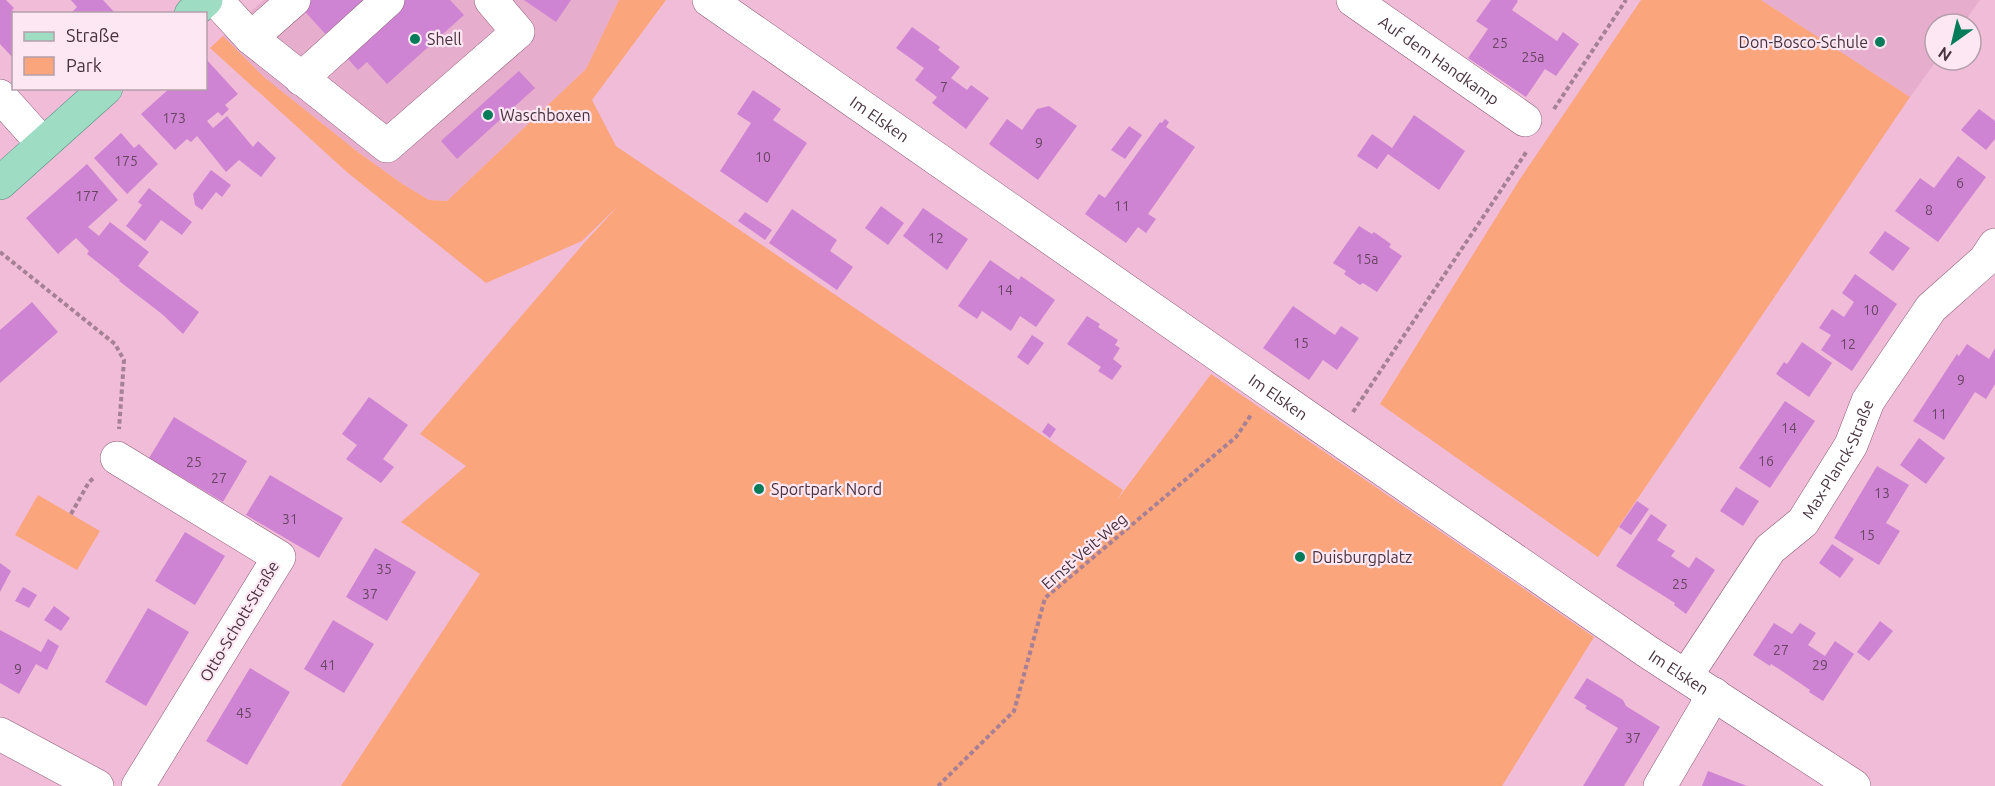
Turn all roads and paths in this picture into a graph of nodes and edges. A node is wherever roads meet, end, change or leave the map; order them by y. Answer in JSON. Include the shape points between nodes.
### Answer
{"nodes":[{"id":1,"x":206,"y":0,"type":"edge"},
{"id":2,"x":216,"y":0,"type":"edge"},
{"id":3,"x":294,"y":0,"type":"edge"},
{"id":4,"x":388,"y":0,"type":"edge"},
{"id":5,"x":490,"y":0,"type":"edge"},
{"id":6,"x":709,"y":0,"type":"edge"},
{"id":7,"x":1353,"y":0,"type":"edge"},
{"id":8,"x":1626,"y":0,"type":"edge"},
{"id":9,"x":193,"y":12,"type":"edge"},
{"id":10,"x":251,"y":38,"type":"junction"},
{"id":11,"x":301,"y":79,"type":"junction"},
{"id":12,"x":104,"y":90,"type":"edge"},
{"id":13,"x":0,"y":96,"type":"edge"},
{"id":14,"x":1536,"y":126,"type":"junction"},
{"id":15,"x":43,"y":144,"type":"junction"},
{"id":16,"x":0,"y":183,"type":"edge"},
{"id":17,"x":1995,"y":245,"type":"edge"},
{"id":18,"x":0,"y":252,"type":"edge"},
{"id":19,"x":1269,"y":389,"type":"junction"},
{"id":20,"x":1336,"y":437,"type":"junction"},
{"id":21,"x":117,"y":458,"type":"junction"},
{"id":22,"x":70,"y":514,"type":"dead end"},
{"id":23,"x":1686,"y":676,"type":"junction"},
{"id":24,"x":1714,"y":694,"type":"junction"},
{"id":25,"x":0,"y":734,"type":"edge"},
{"id":26,"x":97,"y":786,"type":"edge"},
{"id":27,"x":138,"y":786,"type":"edge"},
{"id":28,"x":938,"y":786,"type":"edge"},
{"id":29,"x":1660,"y":786,"type":"edge"},
{"id":30,"x":1854,"y":786,"type":"edge"}],
"edges":[{"from":1,"to":9,"type":"main road"},
{"from":2,"to":10,"type":"street"},
{"from":3,"to":10,"type":"street"},
{"from":4,"to":11,"type":"street"},
{"from":5,"to":11,"type":"street","via":[[518,32],[387,146]]},
{"from":6,"to":19,"type":"street","name":"Im Elsken"},
{"from":7,"to":14,"type":"street","name":"Auf dem Handkamp"},
{"from":8,"to":14,"type":"path"},
{"from":10,"to":11,"type":"street"},
{"from":12,"to":15,"type":"main road"},
{"from":13,"to":15,"type":"street"},
{"from":14,"to":20,"type":"path"},
{"from":15,"to":16,"type":"main road"},
{"from":17,"to":23,"type":"street","name":"Max-Planck-Straße","via":[[1931,309],[1868,401],[1851,445],[1803,522],[1770,549]]},
{"from":18,"to":21,"type":"path","via":[[115,344],[124,360]]},
{"from":19,"to":20,"type":"street","name":"Im Elsken"},
{"from":19,"to":28,"type":"path","name":"Ernst-Veit-Weg","via":[[1236,437],[1045,598],[1014,711]]},
{"from":20,"to":23,"type":"street","name":"Im Elsken"},
{"from":21,"to":22,"type":"path","via":[[89,482]]},
{"from":21,"to":27,"type":"street","name":"Otto-Schott-Straße","via":[[279,557]]},
{"from":23,"to":24,"type":"street","name":"Im Elsken"},
{"from":24,"to":29,"type":"street"},
{"from":24,"to":30,"type":"street","name":"Im Elsken"},
{"from":25,"to":26,"type":"street"}]}
